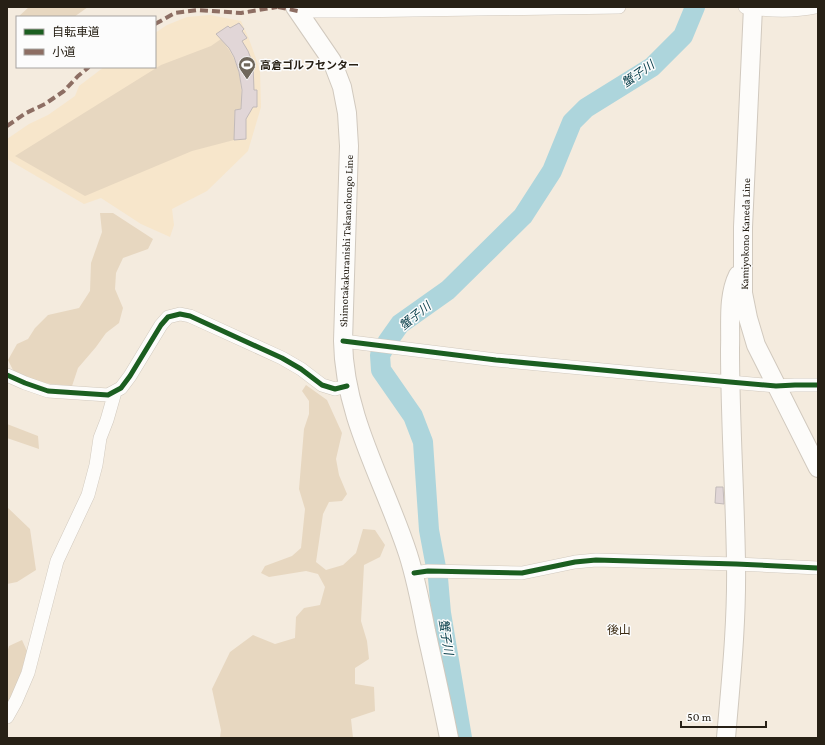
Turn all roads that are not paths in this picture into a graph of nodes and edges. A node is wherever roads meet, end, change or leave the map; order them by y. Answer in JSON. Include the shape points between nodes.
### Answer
{"nodes":[{"id":1,"x":619,"y":7,"type":"edge"},
{"id":2,"x":750,"y":7,"type":"edge"},
{"id":3,"x":816,"y":7,"type":"edge"},
{"id":4,"x":296,"y":9,"type":"edge"},
{"id":5,"x":350,"y":9,"type":"edge"},
{"id":6,"x":742,"y":265,"type":"junction"},
{"id":7,"x":343,"y":341,"type":"junction"},
{"id":8,"x":7,"y":375,"type":"edge"},
{"id":9,"x":730,"y":382,"type":"junction"},
{"id":10,"x":818,"y":385,"type":"edge"},
{"id":11,"x":347,"y":386,"type":"junction"},
{"id":12,"x":776,"y":386,"type":"junction"},
{"id":13,"x":115,"y":392,"type":"junction"},
{"id":14,"x":818,"y":468,"type":"edge"},
{"id":15,"x":736,"y":564,"type":"junction"},
{"id":16,"x":818,"y":568,"type":"edge"},
{"id":17,"x":421,"y":572,"type":"junction"},
{"id":18,"x":7,"y":717,"type":"edge"},
{"id":19,"x":449,"y":738,"type":"edge"},
{"id":20,"x":726,"y":738,"type":"edge"}],
"edges":[{"from":1,"to":5,"type":"street"},
{"from":2,"to":3,"type":"street","via":[[792,11]]},
{"from":2,"to":6,"type":"main road","name":"Kamiyokono Kaneda Line"},
{"from":4,"to":5,"type":"street"},
{"from":4,"to":7,"type":"main road","name":"Shimotakakuranishi Takanohongo Line","via":[[332,61],[342,87],[347,113],[349,146]]},
{"from":6,"to":9,"type":"main road","via":[[731,302]]},
{"from":6,"to":12,"type":"main road","name":"Kamiyokono Kaneda Line","via":[[743,293],[748,318],[756,345]]},
{"from":7,"to":9,"type":"street","via":[[496,360]]},
{"from":7,"to":11,"type":"main road","name":"Shimotakakuranishi Takanohongo Line"},
{"from":8,"to":13,"type":"street","via":[[48,390],[100,395]]},
{"from":9,"to":12,"type":"street"},
{"from":9,"to":15,"type":"main road"},
{"from":10,"to":12,"type":"street"},
{"from":11,"to":13,"type":"street","via":[[335,389],[322,385],[282,358],[190,316],[180,314],[168,317],[161,325],[130,376]]},
{"from":11,"to":17,"type":"main road","name":"Shimotakakuranishi Takanohongo Line","via":[[369,456],[402,538]]},
{"from":12,"to":14,"type":"main road","name":"Kamiyokono Kaneda Line"},
{"from":13,"to":18,"type":"street","via":[[100,438],[88,495],[57,560],[28,673]]},
{"from":15,"to":16,"type":"street"},
{"from":15,"to":17,"type":"street","via":[[596,560],[522,573]]},
{"from":15,"to":20,"type":"main road","via":[[736,622]]},
{"from":17,"to":19,"type":"main road","name":"Shimotakakuranishi Takanohongo Line"}]}
